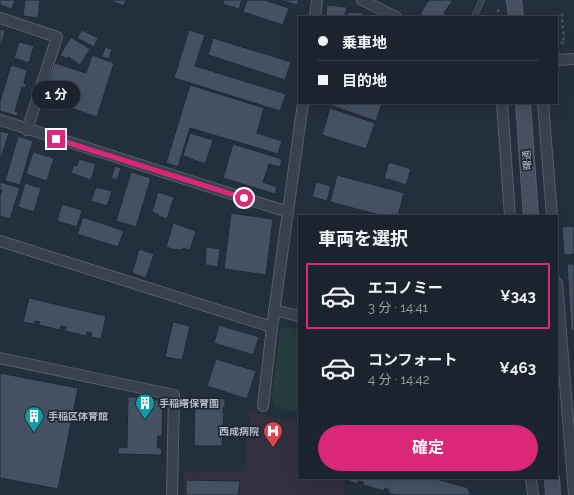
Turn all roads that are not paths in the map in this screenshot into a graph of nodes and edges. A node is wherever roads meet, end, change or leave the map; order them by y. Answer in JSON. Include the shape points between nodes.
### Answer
{"nodes":[{"id":1,"x":317,"y":0,"type":"edge"},
{"id":2,"x":362,"y":0,"type":"edge"},
{"id":3,"x":482,"y":0,"type":"edge"},
{"id":4,"x":514,"y":0,"type":"edge"},
{"id":5,"x":315,"y":16,"type":"edge"},
{"id":6,"x":394,"y":16,"type":"edge"},
{"id":7,"x":474,"y":16,"type":"edge"},
{"id":8,"x":516,"y":16,"type":"edge"},
{"id":9,"x":0,"y":18,"type":"edge"},
{"id":10,"x":574,"y":59,"type":"edge"},
{"id":11,"x":558,"y":60,"type":"edge"},
{"id":12,"x":303,"y":104,"type":"edge"},
{"id":13,"x":502,"y":104,"type":"edge"},
{"id":14,"x":523,"y":104,"type":"edge"},
{"id":15,"x":542,"y":104,"type":"edge"},
{"id":16,"x":0,"y":120,"type":"edge"},
{"id":17,"x":27,"y":130,"type":"junction"},
{"id":18,"x":288,"y":212,"type":"junction"},
{"id":19,"x":510,"y":215,"type":"edge"},
{"id":20,"x":532,"y":215,"type":"edge"},
{"id":21,"x":552,"y":215,"type":"edge"},
{"id":22,"x":0,"y":241,"type":"edge"},
{"id":23,"x":558,"y":295,"type":"edge"},
{"id":24,"x":274,"y":310,"type":"junction"},
{"id":25,"x":298,"y":316,"type":"edge"},
{"id":26,"x":272,"y":327,"type":"junction"},
{"id":27,"x":0,"y":358,"type":"edge"},
{"id":28,"x":263,"y":406,"type":"dead end"},
{"id":29,"x":531,"y":479,"type":"edge"},
{"id":30,"x":552,"y":479,"type":"edge"},
{"id":31,"x":574,"y":494,"type":"edge"},
{"id":32,"x":172,"y":495,"type":"edge"},
{"id":33,"x":533,"y":495,"type":"edge"},
{"id":34,"x":554,"y":495,"type":"edge"}],
"edges":[{"from":1,"to":5,"type":"street"},
{"from":2,"to":6,"type":"street"},
{"from":3,"to":7,"type":"lane"},
{"from":4,"to":8,"type":"street"},
{"from":9,"to":17,"type":"street","via":[[57,37]]},
{"from":10,"to":11,"type":"street"},
{"from":12,"to":18,"type":"street"},
{"from":13,"to":19,"type":"street"},
{"from":14,"to":20,"type":"street","name":"曙通"},
{"from":15,"to":21,"type":"street"},
{"from":16,"to":17,"type":"street"},
{"from":17,"to":18,"type":"street"},
{"from":18,"to":24,"type":"street"},
{"from":22,"to":26,"type":"street"},
{"from":23,"to":31,"type":"street"},
{"from":24,"to":25,"type":"street"},
{"from":24,"to":26,"type":"street"},
{"from":26,"to":28,"type":"street"},
{"from":27,"to":32,"type":"street","via":[[174,395]]},
{"from":29,"to":33,"type":"street"},
{"from":30,"to":34,"type":"street"}]}
